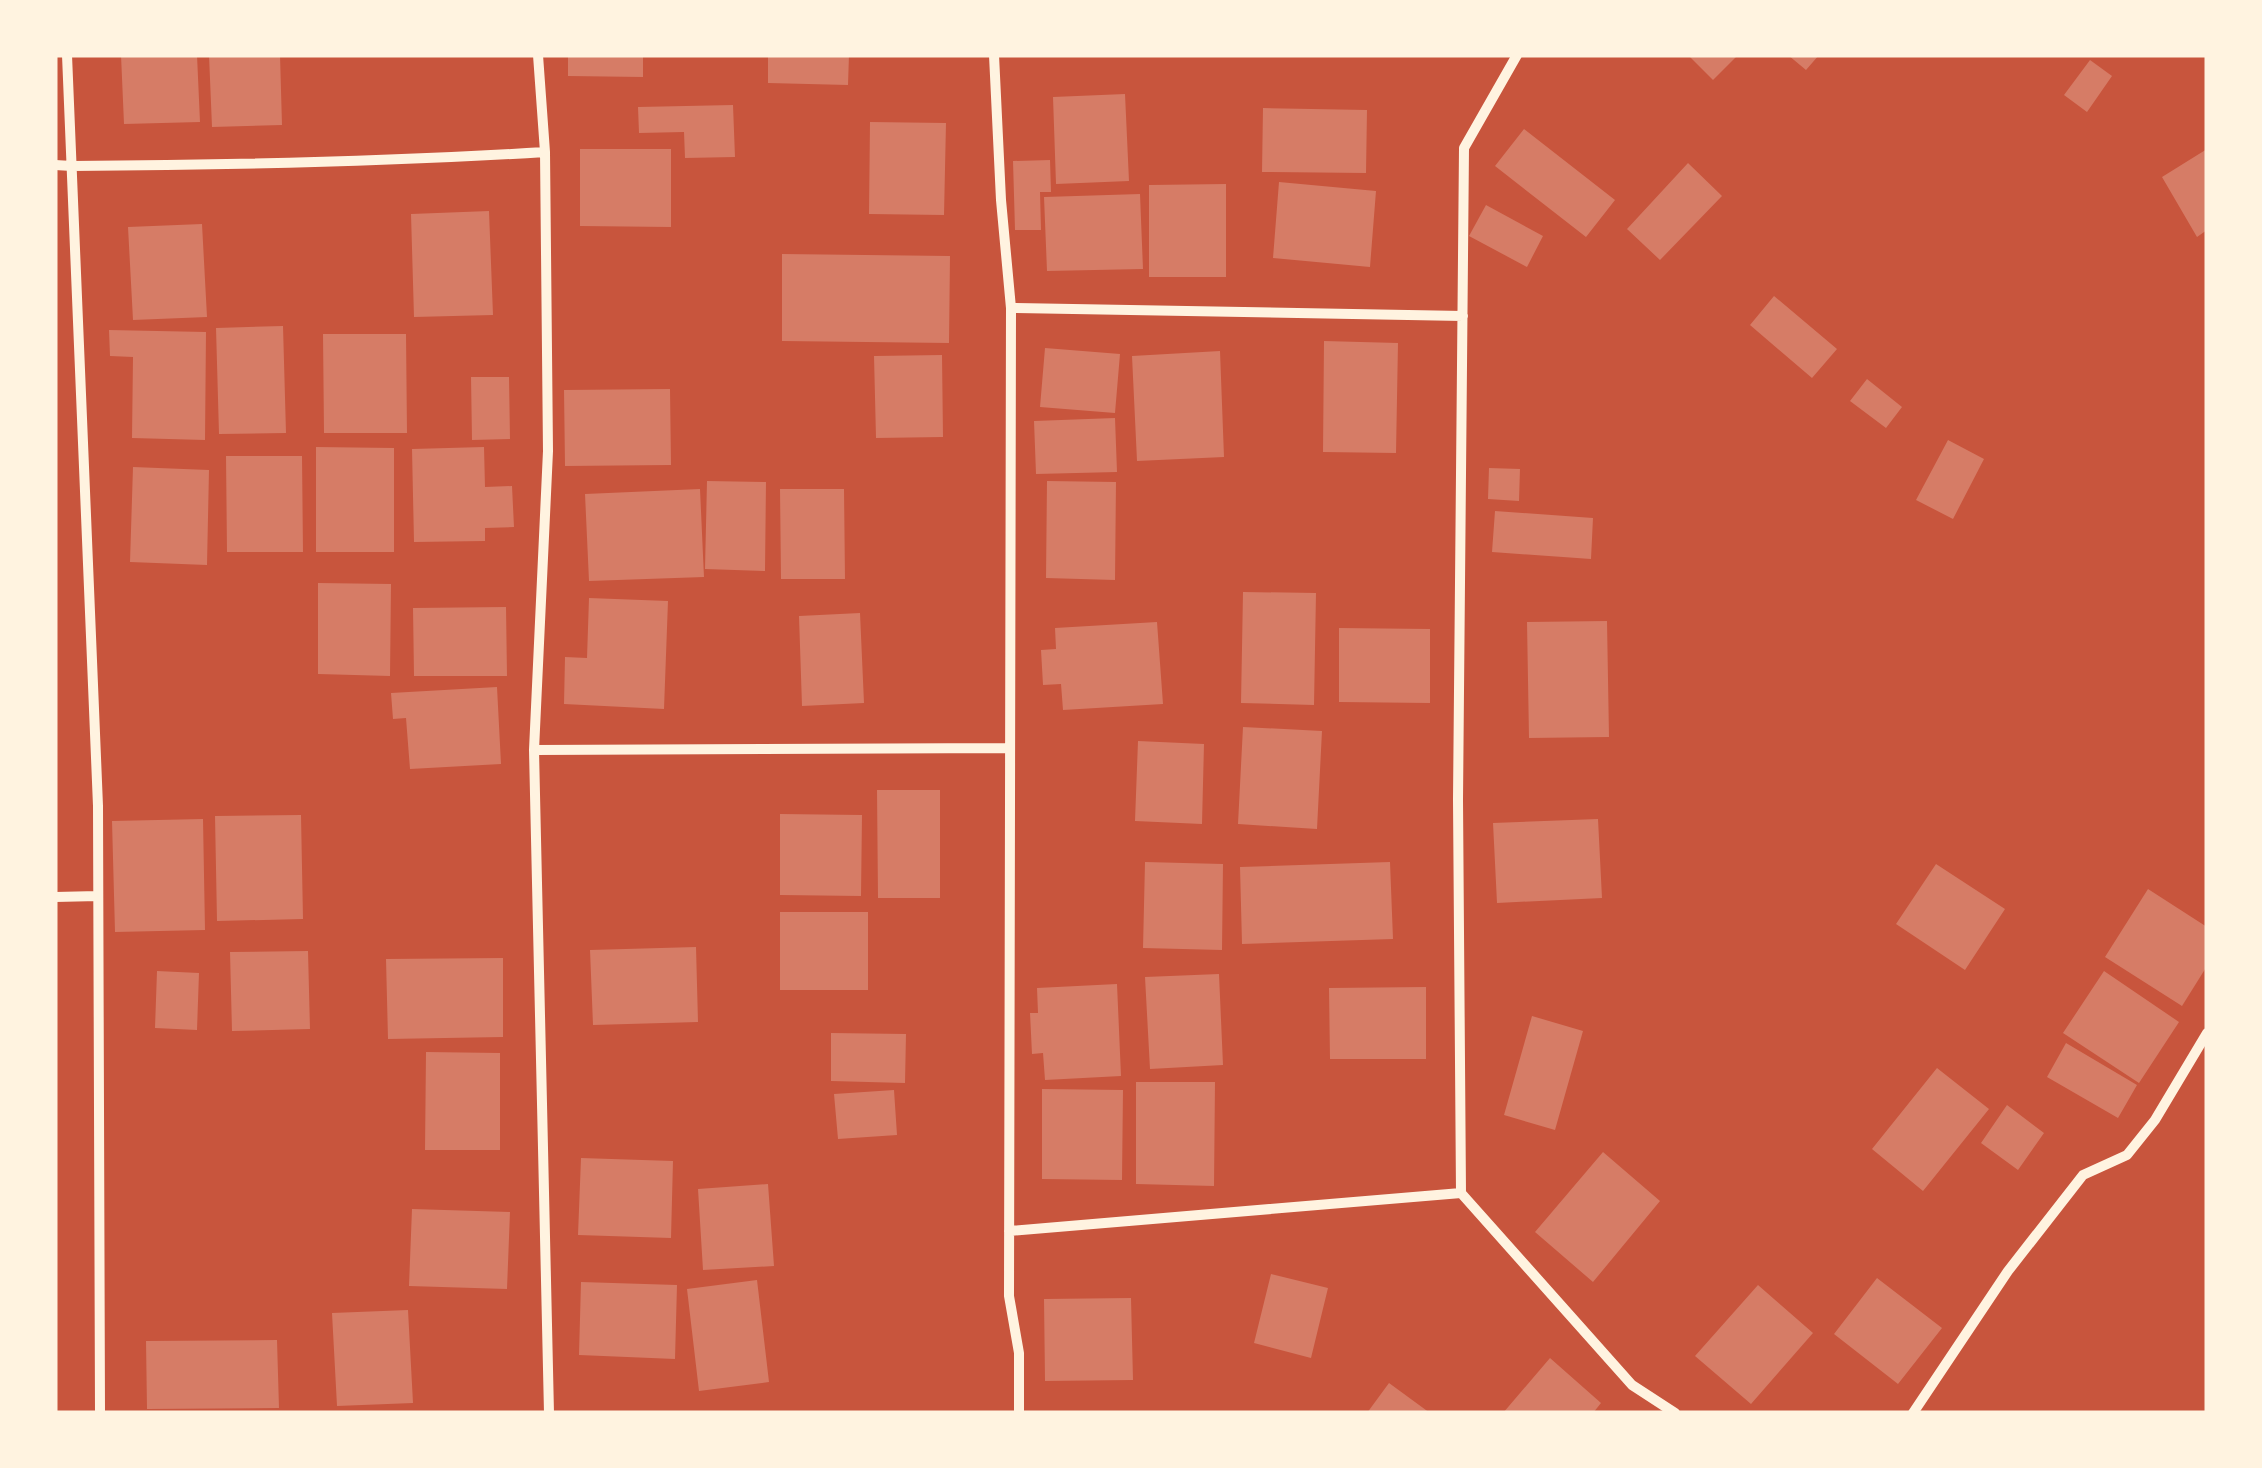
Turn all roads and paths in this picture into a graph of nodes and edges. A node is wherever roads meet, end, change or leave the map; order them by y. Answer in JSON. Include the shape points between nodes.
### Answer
{"nodes":[{"id":1,"x":67,"y":55,"type":"edge"},
{"id":2,"x":538,"y":55,"type":"edge"},
{"id":3,"x":994,"y":55,"type":"edge"},
{"id":4,"x":1517,"y":55,"type":"edge"},
{"id":5,"x":545,"y":152,"type":"junction"},
{"id":6,"x":55,"y":165,"type":"edge"},
{"id":7,"x":72,"y":166,"type":"junction"},
{"id":8,"x":1011,"y":308,"type":"junction"},
{"id":9,"x":1463,"y":316,"type":"junction"},
{"id":10,"x":1010,"y":748,"type":"junction"},
{"id":11,"x":534,"y":750,"type":"junction"},
{"id":12,"x":98,"y":896,"type":"junction"},
{"id":13,"x":55,"y":897,"type":"edge"},
{"id":14,"x":2207,"y":1033,"type":"edge"},
{"id":15,"x":1461,"y":1193,"type":"junction"},
{"id":16,"x":1009,"y":1231,"type":"junction"},
{"id":17,"x":100,"y":1413,"type":"edge"},
{"id":18,"x":549,"y":1413,"type":"edge"},
{"id":19,"x":1018,"y":1413,"type":"edge"},
{"id":20,"x":1674,"y":1413,"type":"edge"},
{"id":21,"x":1913,"y":1413,"type":"edge"}],
"edges":[{"from":1,"to":7,"type":"street"},
{"from":2,"to":5,"type":"street"},
{"from":3,"to":8,"type":"street"},
{"from":4,"to":9,"type":"street","via":[[1464,148]]},
{"from":5,"to":7,"type":"street"},
{"from":5,"to":11,"type":"street","via":[[548,450]]},
{"from":6,"to":7,"type":"street"},
{"from":7,"to":12,"type":"street"},
{"from":8,"to":9,"type":"street"},
{"from":8,"to":10,"type":"street"},
{"from":9,"to":15,"type":"street"},
{"from":10,"to":11,"type":"street"},
{"from":10,"to":16,"type":"street"},
{"from":11,"to":18,"type":"street"},
{"from":12,"to":13,"type":"street"},
{"from":12,"to":17,"type":"street"},
{"from":14,"to":21,"type":"street","via":[[2155,1120],[2127,1155],[2082,1175]]},
{"from":15,"to":16,"type":"street"},
{"from":15,"to":20,"type":"street","via":[[1632,1384]]},
{"from":16,"to":19,"type":"street"}]}
